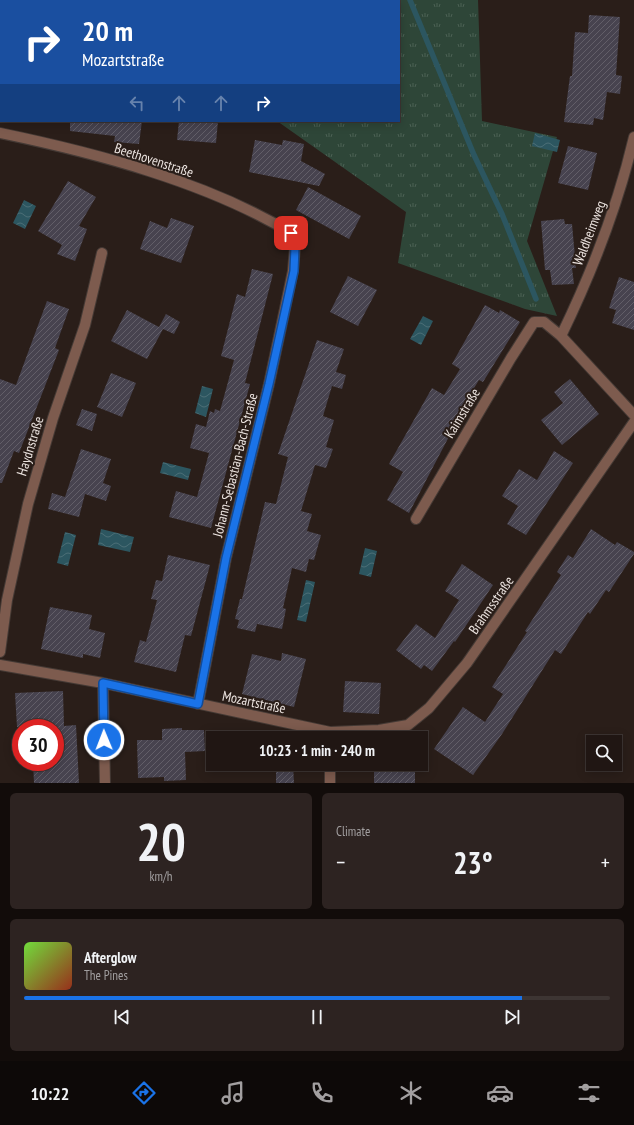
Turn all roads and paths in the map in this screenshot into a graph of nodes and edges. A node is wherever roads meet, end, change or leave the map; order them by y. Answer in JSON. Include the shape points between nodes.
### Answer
{"nodes":[{"id":1,"x":0,"y":133,"type":"edge"},
{"id":2,"x":634,"y":137,"type":"edge"},
{"id":3,"x":291,"y":233,"type":"joint"},
{"id":4,"x":102,"y":253,"type":"dead end"},
{"id":5,"x":561,"y":336,"type":"junction"},
{"id":6,"x":634,"y":415,"type":"edge"},
{"id":7,"x":634,"y":422,"type":"edge"},
{"id":8,"x":416,"y":519,"type":"dead end"},
{"id":9,"x":0,"y":652,"type":"edge"},
{"id":10,"x":0,"y":665,"type":"edge"},
{"id":11,"x":103,"y":683,"type":"junction"},
{"id":12,"x":198,"y":704,"type":"junction"},
{"id":13,"x":313,"y":731,"type":"edge"},
{"id":14,"x":370,"y":731,"type":"edge"},
{"id":15,"x":330,"y":771,"type":"edge"},
{"id":16,"x":105,"y":783,"type":"edge"},
{"id":17,"x":330,"y":783,"type":"edge"}],
"edges":[{"from":1,"to":3,"type":"street","name":"Beethovenstraße","via":[[78,151],[172,179],[270,220]]},
{"from":2,"to":5,"type":"street","name":"Waldheimweg","via":[[609,224]]},
{"from":3,"to":12,"type":"street","name":"Johann-Sebastian-Bach-Straße","via":[[295,247],[294,271],[226,558]]},
{"from":4,"to":9,"type":"street","name":"Haydnstraße","via":[[85,325],[28,504]]},
{"from":5,"to":6,"type":"street"},
{"from":5,"to":8,"type":"street","name":"Kaimstraße","via":[[544,322],[534,322]]},
{"from":7,"to":14,"type":"street","name":"Brahmsstraße","via":[[467,663],[429,708],[408,725]]},
{"from":10,"to":11,"type":"street","name":"Mozartstraße"},
{"from":11,"to":12,"type":"street","name":"Mozartstraße"},
{"from":11,"to":16,"type":"street"},
{"from":12,"to":13,"type":"street","name":"Mozartstraße"},
{"from":15,"to":17,"type":"street"}]}
